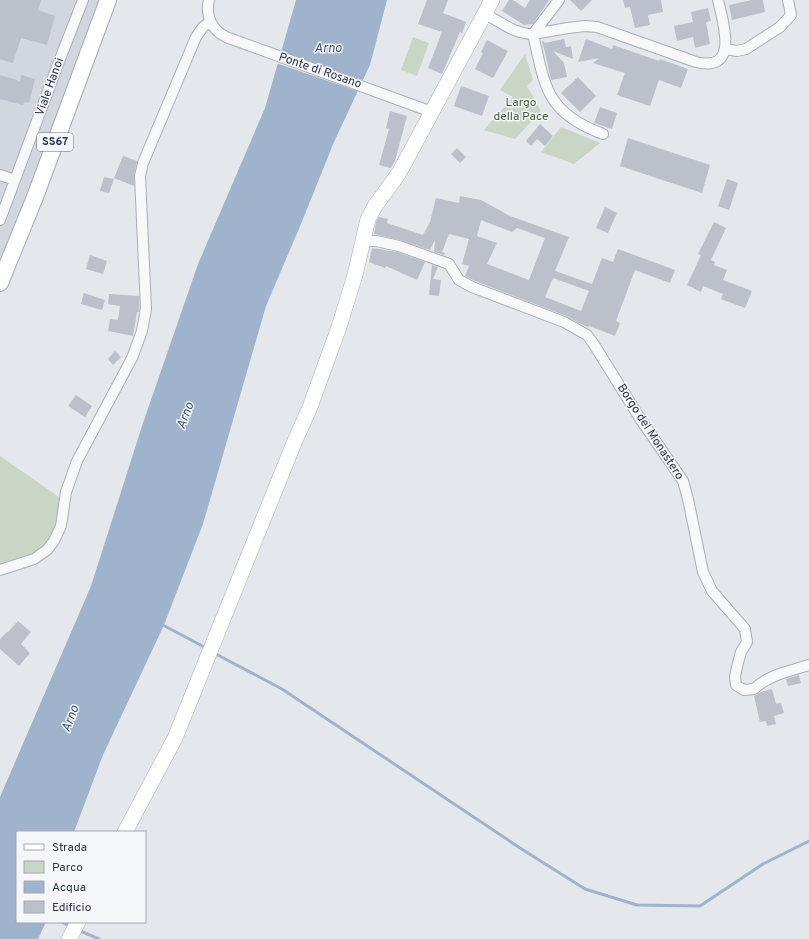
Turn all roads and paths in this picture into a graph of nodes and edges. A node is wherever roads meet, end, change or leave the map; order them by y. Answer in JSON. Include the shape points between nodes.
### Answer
{"nodes":[{"id":1,"x":84,"y":0,"type":"edge"},
{"id":2,"x":108,"y":0,"type":"edge"},
{"id":3,"x":209,"y":0,"type":"edge"},
{"id":4,"x":492,"y":0,"type":"edge"},
{"id":5,"x":559,"y":0,"type":"edge"},
{"id":6,"x":718,"y":0,"type":"edge"},
{"id":7,"x":788,"y":0,"type":"edge"},
{"id":8,"x":485,"y":14,"type":"junction"},
{"id":9,"x":210,"y":22,"type":"junction"},
{"id":10,"x":533,"y":34,"type":"junction"},
{"id":11,"x":725,"y":49,"type":"junction"},
{"id":12,"x":432,"y":112,"type":"junction"},
{"id":13,"x":603,"y":134,"type":"dead end"},
{"id":14,"x":0,"y":175,"type":"edge"},
{"id":15,"x":15,"y":180,"type":"junction"},
{"id":16,"x":0,"y":220,"type":"edge"},
{"id":17,"x":363,"y":241,"type":"junction"},
{"id":18,"x":0,"y":283,"type":"edge"},
{"id":19,"x":0,"y":570,"type":"edge"},
{"id":20,"x":809,"y":665,"type":"edge"},
{"id":21,"x":126,"y":831,"type":"edge"},
{"id":22,"x":77,"y":923,"type":"edge"},
{"id":23,"x":69,"y":939,"type":"edge"}],
"edges":[{"from":1,"to":15,"type":"street","name":"Viale Hanoi"},
{"from":2,"to":18,"type":"main road","number":"SS67","via":[[35,197]]},
{"from":3,"to":9,"type":"street"},
{"from":4,"to":8,"type":"main road"},
{"from":5,"to":10,"type":"street"},
{"from":6,"to":11,"type":"street","via":[[726,35]]},
{"from":7,"to":11,"type":"street","via":[[791,15],[780,27],[746,49]]},
{"from":8,"to":10,"type":"street","via":[[521,33]]},
{"from":8,"to":12,"type":"main road"},
{"from":9,"to":12,"type":"street","name":"Ponte di Rosano","via":[[220,34],[248,46]]},
{"from":9,"to":19,"type":"street","via":[[203,26],[196,37],[143,163],[140,176],[146,309],[142,331],[132,358],[78,461],[66,492],[61,526],[54,542],[34,559]]},
{"from":10,"to":11,"type":"street","via":[[586,26],[597,27],[706,64],[717,60]]},
{"from":10,"to":13,"type":"street","via":[[543,77],[556,104],[574,121]]},
{"from":12,"to":17,"type":"main road","via":[[398,173],[370,215]]},
{"from":14,"to":15,"type":"street"},
{"from":15,"to":16,"type":"street","name":"Viale Hanoi"},
{"from":17,"to":20,"type":"street","name":"Borgo del Monastero","via":[[399,246],[449,264],[459,280],[472,287],[564,322],[587,335],[683,481],[703,572],[712,591],[746,629],[747,642],[739,658],[736,685],[744,690],[754,689],[762,681]]},
{"from":17,"to":21,"type":"main road","via":[[339,327],[310,407],[175,738]]},
{"from":22,"to":23,"type":"main road"}]}
